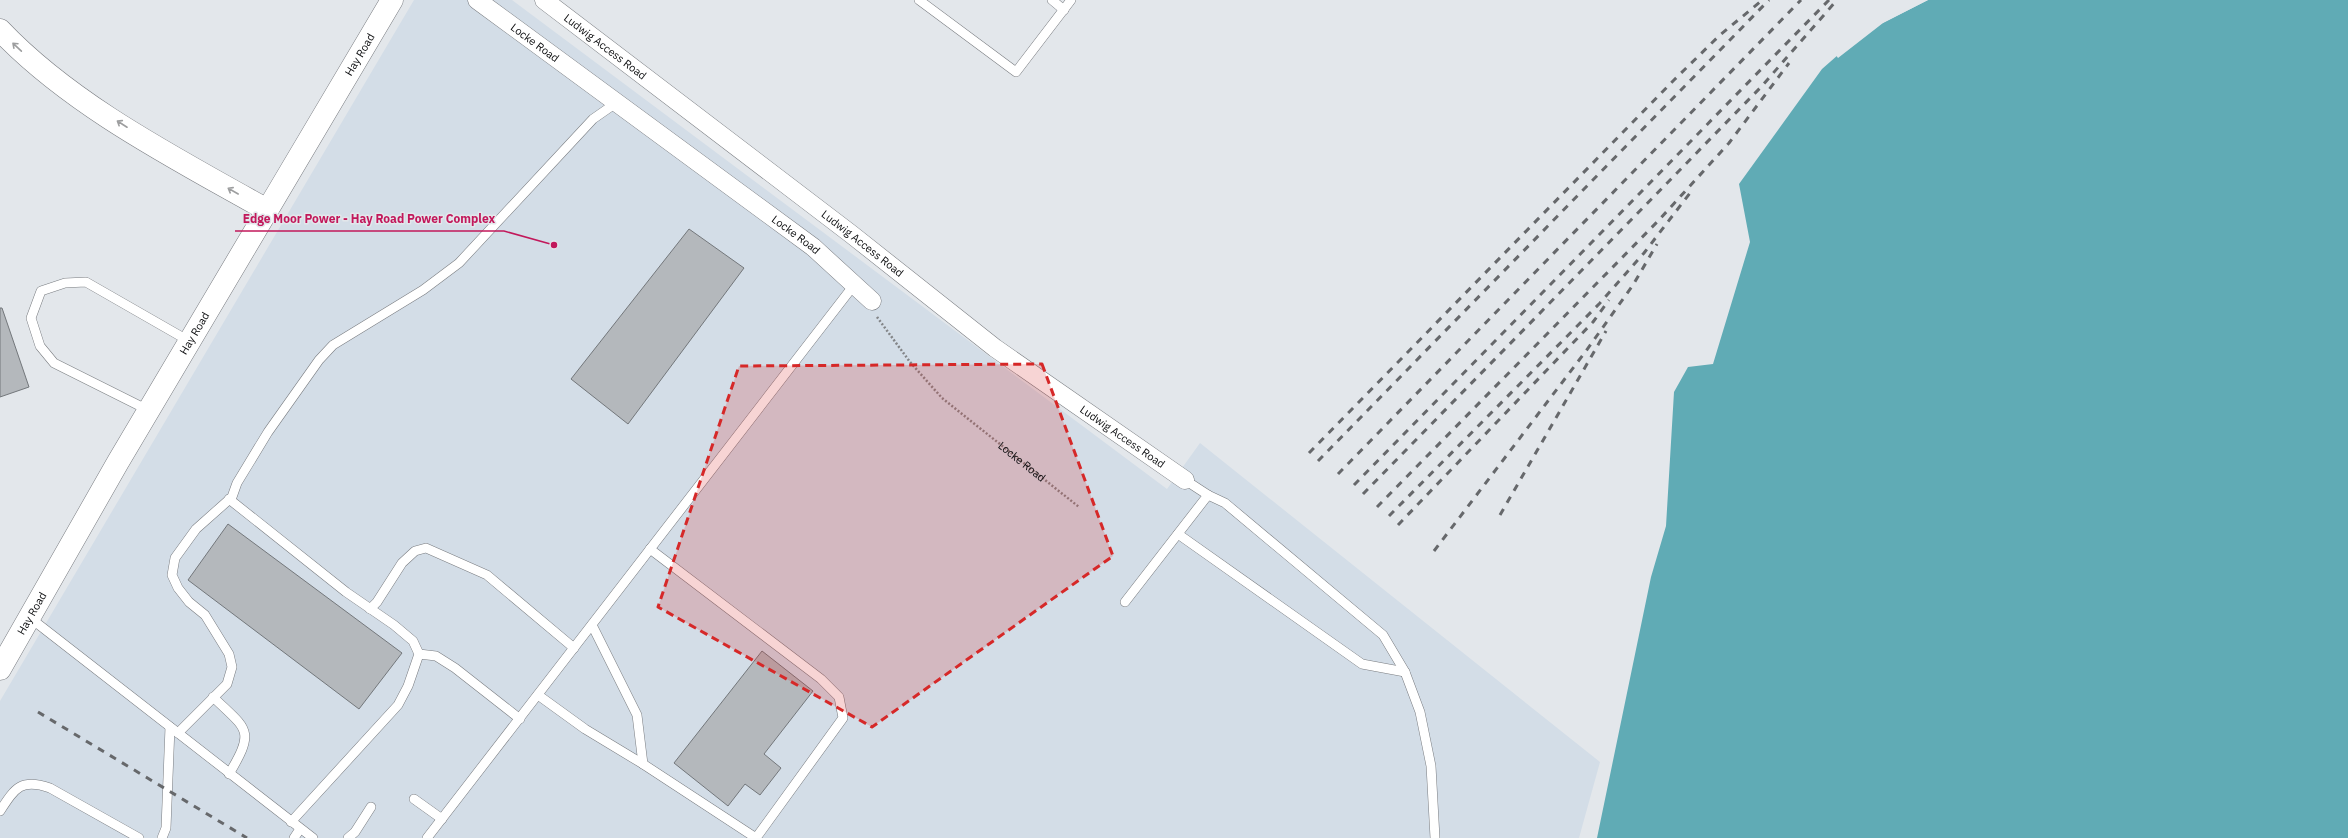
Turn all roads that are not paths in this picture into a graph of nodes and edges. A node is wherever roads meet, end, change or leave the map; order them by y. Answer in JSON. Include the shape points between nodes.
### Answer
{"nodes":[{"id":1,"x":392,"y":0,"type":"edge"},
{"id":2,"x":477,"y":0,"type":"edge"},
{"id":3,"x":544,"y":0,"type":"edge"},
{"id":4,"x":919,"y":0,"type":"edge"},
{"id":5,"x":1052,"y":0,"type":"edge"},
{"id":6,"x":1071,"y":0,"type":"edge"},
{"id":7,"x":1064,"y":10,"type":"junction"},
{"id":8,"x":0,"y":30,"type":"edge"},
{"id":9,"x":616,"y":103,"type":"junction"},
{"id":10,"x":267,"y":210,"type":"junction"},
{"id":11,"x":854,"y":285,"type":"junction"},
{"id":12,"x":872,"y":301,"type":"road end"},
{"id":13,"x":189,"y":341,"type":"junction"},
{"id":14,"x":148,"y":410,"type":"junction"},
{"id":15,"x":1185,"y":480,"type":"joint"},
{"id":16,"x":1208,"y":495,"type":"junction"},
{"id":17,"x":229,"y":499,"type":"junction"},
{"id":18,"x":1178,"y":534,"type":"junction"},
{"id":19,"x":650,"y":550,"type":"junction"},
{"id":20,"x":1125,"y":602,"type":"dead end"},
{"id":21,"x":370,"y":609,"type":"junction"},
{"id":22,"x":29,"y":617,"type":"junction"},
{"id":23,"x":592,"y":625,"type":"junction"},
{"id":24,"x":574,"y":648,"type":"junction"},
{"id":25,"x":419,"y":654,"type":"junction"},
{"id":26,"x":0,"y":669,"type":"edge"},
{"id":27,"x":1405,"y":672,"type":"junction"},
{"id":28,"x":538,"y":695,"type":"junction"},
{"id":29,"x":213,"y":697,"type":"junction"},
{"id":30,"x":520,"y":719,"type":"junction"},
{"id":31,"x":174,"y":730,"type":"junction"},
{"id":32,"x":643,"y":764,"type":"junction"},
{"id":33,"x":229,"y":774,"type":"junction"},
{"id":34,"x":414,"y":799,"type":"dead end"},
{"id":35,"x":371,"y":807,"type":"dead end"},
{"id":36,"x":0,"y":811,"type":"edge"},
{"id":37,"x":442,"y":819,"type":"junction"},
{"id":38,"x":291,"y":822,"type":"junction"},
{"id":39,"x":300,"y":829,"type":"junction"},
{"id":40,"x":139,"y":838,"type":"edge"},
{"id":41,"x":162,"y":838,"type":"edge"},
{"id":42,"x":294,"y":838,"type":"edge"},
{"id":43,"x":313,"y":838,"type":"edge"},
{"id":44,"x":348,"y":838,"type":"edge"},
{"id":45,"x":427,"y":838,"type":"edge"},
{"id":46,"x":756,"y":838,"type":"edge"},
{"id":47,"x":1435,"y":838,"type":"edge"}],
"edges":[{"from":1,"to":10,"type":"main road","name":"Hay Road"},
{"from":2,"to":9,"type":"street","name":"Locke Road"},
{"from":3,"to":15,"type":"street","name":"Ludwig Access Road","via":[[851,234],[995,348]]},
{"from":4,"to":7,"type":"lane","via":[[1016,72]]},
{"from":5,"to":7,"type":"lane"},
{"from":6,"to":7,"type":"lane"},
{"from":10,"to":8,"type":"main road","one_way":true,"via":[[158,148],[57,82]]},
{"from":9,"to":11,"type":"street","name":"Locke Road","via":[[813,248]]},
{"from":9,"to":17,"type":"lane","via":[[593,119],[459,262],[424,290],[333,345],[268,432]]},
{"from":10,"to":13,"type":"main road","name":"Hay Road"},
{"from":11,"to":12,"type":"street","name":"Locke Road"},
{"from":11,"to":19,"type":"lane"},
{"from":13,"to":14,"type":"main road","name":"Hay Road"},
{"from":13,"to":14,"type":"lane","via":[[86,282],[65,283],[41,290],[31,318],[40,346],[54,363]]},
{"from":14,"to":22,"type":"main road","name":"Hay Road"},
{"from":15,"to":16,"type":"lane"},
{"from":16,"to":18,"type":"lane"},
{"from":16,"to":27,"type":"lane","via":[[1225,503],[1383,635]]},
{"from":17,"to":21,"type":"lane"},
{"from":17,"to":29,"type":"lane","via":[[192,535],[175,558],[172,575],[189,602],[205,615],[229,654],[232,667],[226,684]]},
{"from":18,"to":20,"type":"lane"},
{"from":18,"to":27,"type":"lane","via":[[1362,664]]},
{"from":19,"to":23,"type":"lane"},
{"from":19,"to":46,"type":"lane","via":[[821,679],[839,697],[844,718]]},
{"from":21,"to":24,"type":"lane","via":[[402,563],[415,551],[426,548],[487,575]]},
{"from":21,"to":25,"type":"lane","via":[[413,641]]},
{"from":22,"to":26,"type":"main road","name":"Hay Road"},
{"from":22,"to":31,"type":"lane"},
{"from":23,"to":24,"type":"lane"},
{"from":23,"to":32,"type":"lane","via":[[637,716]]},
{"from":24,"to":28,"type":"lane"},
{"from":25,"to":30,"type":"lane","via":[[436,656],[455,668]]},
{"from":25,"to":38,"type":"lane","via":[[408,686],[398,705]]},
{"from":27,"to":47,"type":"lane","via":[[1420,712],[1431,766]]},
{"from":28,"to":30,"type":"lane"},
{"from":28,"to":32,"type":"lane","via":[[585,729]]},
{"from":29,"to":31,"type":"lane"},
{"from":29,"to":33,"type":"lane","via":[[244,726],[246,734],[240,755]]},
{"from":30,"to":37,"type":"lane"},
{"from":31,"to":33,"type":"lane"},
{"from":31,"to":41,"type":"lane","via":[[166,828]]},
{"from":32,"to":46,"type":"lane"},
{"from":33,"to":38,"type":"lane"},
{"from":34,"to":37,"type":"lane"},
{"from":35,"to":44,"type":"lane","via":[[355,832]]},
{"from":36,"to":40,"type":"lane","via":[[21,785],[37,784],[50,788]]},
{"from":37,"to":45,"type":"lane"},
{"from":38,"to":39,"type":"lane"},
{"from":39,"to":42,"type":"lane"},
{"from":39,"to":43,"type":"lane"}]}
